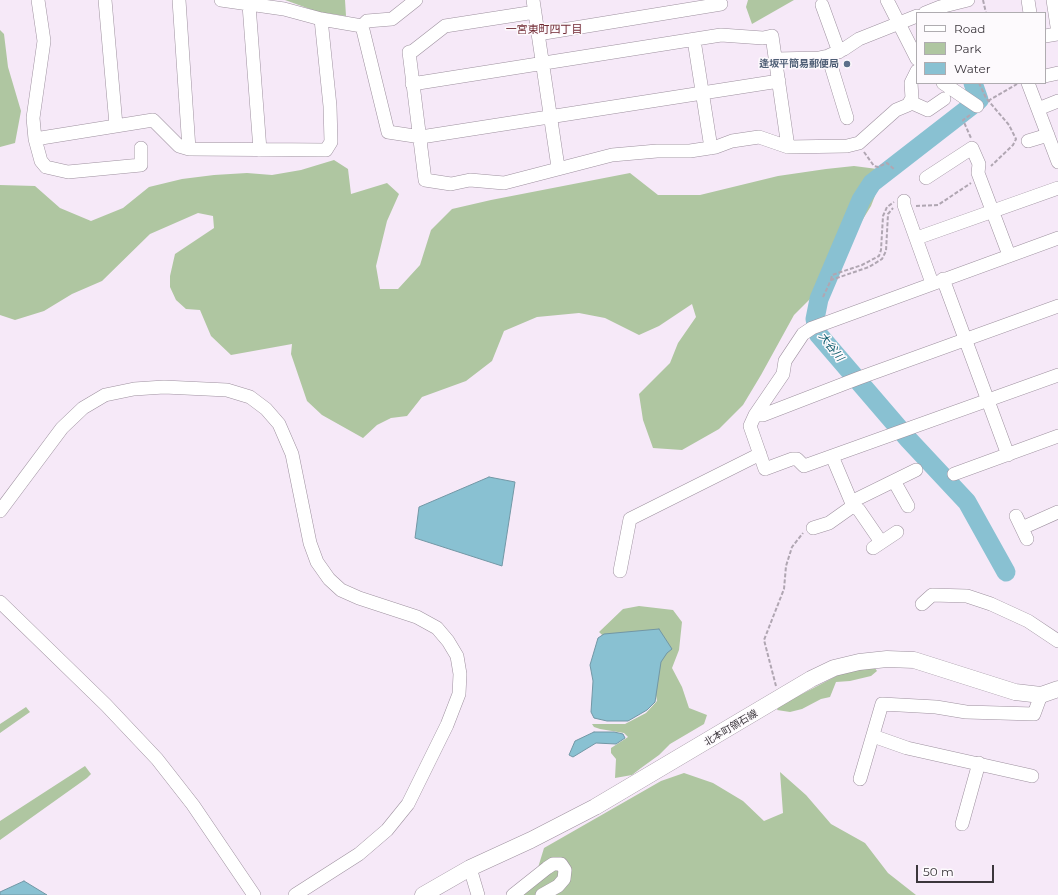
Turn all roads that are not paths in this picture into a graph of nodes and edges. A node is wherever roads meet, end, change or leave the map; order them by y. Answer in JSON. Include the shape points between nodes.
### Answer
{"nodes":[{"id":1,"x":38,"y":0,"type":"edge"},
{"id":2,"x":105,"y":0,"type":"edge"},
{"id":3,"x":179,"y":0,"type":"edge"},
{"id":4,"x":222,"y":0,"type":"edge"},
{"id":5,"x":416,"y":0,"type":"edge"},
{"id":6,"x":886,"y":0,"type":"edge"},
{"id":7,"x":1028,"y":0,"type":"edge"},
{"id":8,"x":1053,"y":0,"type":"edge"},
{"id":9,"x":954,"y":3,"type":"edge"},
{"id":10,"x":721,"y":4,"type":"dead end"},
{"id":11,"x":249,"y":5,"type":"junction"},
{"id":12,"x":822,"y":5,"type":"dead end"},
{"id":13,"x":534,"y":6,"type":"edge"},
{"id":14,"x":928,"y":12,"type":"edge"},
{"id":15,"x":1030,"y":12,"type":"edge"},
{"id":16,"x":916,"y":16,"type":"edge"},
{"id":17,"x":321,"y":19,"type":"junction"},
{"id":18,"x":898,"y":24,"type":"junction"},
{"id":19,"x":362,"y":26,"type":"junction"},
{"id":20,"x":538,"y":34,"type":"junction"},
{"id":21,"x":1058,"y":34,"type":"edge"},
{"id":22,"x":1046,"y":36,"type":"edge"},
{"id":23,"x":694,"y":40,"type":"junction"},
{"id":24,"x":834,"y":54,"type":"junction"},
{"id":25,"x":916,"y":57,"type":"edge"},
{"id":26,"x":776,"y":59,"type":"junction"},
{"id":27,"x":542,"y":64,"type":"junction"},
{"id":28,"x":1058,"y":72,"type":"edge"},
{"id":29,"x":916,"y":73,"type":"edge"},
{"id":30,"x":1046,"y":76,"type":"edge"},
{"id":31,"x":779,"y":81,"type":"junction"},
{"id":32,"x":412,"y":84,"type":"junction"},
{"id":33,"x":944,"y":84,"type":"edge"},
{"id":34,"x":1028,"y":84,"type":"edge"},
{"id":35,"x":702,"y":93,"type":"junction"},
{"id":36,"x":944,"y":98,"type":"dead end"},
{"id":37,"x":1058,"y":101,"type":"edge"},
{"id":38,"x":910,"y":102,"type":"junction"},
{"id":39,"x":976,"y":106,"type":"road end"},
{"id":40,"x":1038,"y":109,"type":"junction"},
{"id":41,"x":550,"y":117,"type":"junction"},
{"id":42,"x":847,"y":118,"type":"dead end"},
{"id":43,"x":116,"y":125,"type":"junction"},
{"id":44,"x":1048,"y":135,"type":"junction"},
{"id":45,"x":421,"y":137,"type":"junction"},
{"id":46,"x":35,"y":139,"type":"junction"},
{"id":47,"x":1028,"y":141,"type":"dead end"},
{"id":48,"x":788,"y":147,"type":"junction"},
{"id":49,"x":141,"y":148,"type":"dead end"},
{"id":50,"x":711,"y":148,"type":"junction"},
{"id":51,"x":189,"y":149,"type":"junction"},
{"id":52,"x":260,"y":150,"type":"junction"},
{"id":53,"x":1057,"y":156,"type":"edge"},
{"id":54,"x":558,"y":168,"type":"junction"},
{"id":55,"x":926,"y":178,"type":"dead end"},
{"id":56,"x":1058,"y":188,"type":"edge"},
{"id":57,"x":904,"y":203,"type":"road end"},
{"id":58,"x":992,"y":211,"type":"junction"},
{"id":59,"x":917,"y":238,"type":"junction"},
{"id":60,"x":1058,"y":238,"type":"edge"},
{"id":61,"x":1009,"y":255,"type":"junction"},
{"id":62,"x":938,"y":281,"type":"junction"},
{"id":63,"x":1058,"y":306,"type":"edge"},
{"id":64,"x":965,"y":340,"type":"junction"},
{"id":65,"x":1058,"y":375,"type":"edge"},
{"id":66,"x":988,"y":400,"type":"junction"},
{"id":67,"x":755,"y":415,"type":"junction"},
{"id":68,"x":1058,"y":436,"type":"edge"},
{"id":69,"x":760,"y":454,"type":"junction"},
{"id":70,"x":1008,"y":454,"type":"junction"},
{"id":71,"x":832,"y":456,"type":"junction"},
{"id":72,"x":916,"y":470,"type":"dead end"},
{"id":73,"x":954,"y":474,"type":"dead end"},
{"id":74,"x":894,"y":481,"type":"junction"},
{"id":75,"x":853,"y":506,"type":"junction"},
{"id":76,"x":908,"y":506,"type":"dead end"},
{"id":77,"x":0,"y":511,"type":"edge"},
{"id":78,"x":1058,"y":512,"type":"edge"},
{"id":79,"x":1016,"y":516,"type":"dead end"},
{"id":80,"x":813,"y":528,"type":"road end"},
{"id":81,"x":897,"y":532,"type":"dead end"},
{"id":82,"x":620,"y":571,"type":"dead end"},
{"id":83,"x":0,"y":602,"type":"edge"},
{"id":84,"x":922,"y":604,"type":"dead end"},
{"id":85,"x":1058,"y":641,"type":"edge"},
{"id":86,"x":1058,"y":689,"type":"edge"},
{"id":87,"x":1041,"y":695,"type":"junction"},
{"id":88,"x":873,"y":736,"type":"junction"},
{"id":89,"x":979,"y":764,"type":"junction"},
{"id":90,"x":1032,"y":776,"type":"dead end"},
{"id":91,"x":860,"y":779,"type":"dead end"},
{"id":92,"x":962,"y":824,"type":"dead end"},
{"id":93,"x":470,"y":868,"type":"junction"},
{"id":94,"x":254,"y":895,"type":"edge"},
{"id":95,"x":295,"y":895,"type":"edge"},
{"id":96,"x":423,"y":895,"type":"edge"},
{"id":97,"x":478,"y":895,"type":"edge"},
{"id":98,"x":513,"y":895,"type":"edge"},
{"id":99,"x":542,"y":895,"type":"edge"}],
"edges":[{"from":1,"to":46,"type":"street","via":[[44,41],[33,118]]},
{"from":2,"to":43,"type":"street"},
{"from":3,"to":51,"type":"street"},
{"from":4,"to":11,"type":"street"},
{"from":5,"to":19,"type":"street","via":[[392,19],[367,21]]},
{"from":6,"to":18,"type":"street"},
{"from":7,"to":15,"type":"street"},
{"from":8,"to":21,"type":"street"},
{"from":9,"to":14,"type":"street"},
{"from":10,"to":20,"type":"street"},
{"from":11,"to":17,"type":"street","via":[[284,9]]},
{"from":11,"to":52,"type":"street"},
{"from":12,"to":24,"type":"street"},
{"from":13,"to":20,"type":"street"},
{"from":13,"to":32,"type":"street","via":[[445,26],[409,52]]},
{"from":16,"to":18,"type":"street"},
{"from":17,"to":19,"type":"street"},
{"from":17,"to":52,"type":"street","via":[[331,142],[326,150]]},
{"from":18,"to":24,"type":"street","via":[[859,40]]},
{"from":18,"to":25,"type":"street"},
{"from":19,"to":45,"type":"street","via":[[388,132]]},
{"from":20,"to":27,"type":"street"},
{"from":21,"to":22,"type":"street"},
{"from":23,"to":26,"type":"street","via":[[721,35],[763,38],[772,36]]},
{"from":23,"to":27,"type":"street"},
{"from":23,"to":35,"type":"street"},
{"from":24,"to":26,"type":"street"},
{"from":24,"to":42,"type":"street"},
{"from":26,"to":31,"type":"street"},
{"from":27,"to":32,"type":"street"},
{"from":27,"to":41,"type":"street"},
{"from":28,"to":30,"type":"street"},
{"from":29,"to":38,"type":"street","via":[[911,83]]},
{"from":31,"to":35,"type":"street"},
{"from":31,"to":48,"type":"street"},
{"from":32,"to":45,"type":"street"},
{"from":33,"to":39,"type":"street"},
{"from":34,"to":40,"type":"street"},
{"from":35,"to":41,"type":"street"},
{"from":35,"to":50,"type":"street"},
{"from":36,"to":38,"type":"street","via":[[928,110]]},
{"from":37,"to":40,"type":"street"},
{"from":38,"to":48,"type":"street","via":[[896,110],[860,143],[847,146]]},
{"from":40,"to":44,"type":"street"},
{"from":41,"to":45,"type":"street"},
{"from":41,"to":54,"type":"street"},
{"from":43,"to":46,"type":"street"},
{"from":43,"to":51,"type":"street","via":[[153,120],[178,146]]},
{"from":44,"to":47,"type":"street"},
{"from":44,"to":53,"type":"street"},
{"from":45,"to":54,"type":"street","via":[[425,180],[451,184],[470,180],[504,183]]},
{"from":46,"to":49,"type":"street","via":[[40,161],[46,167],[68,172],[141,165]]},
{"from":48,"to":50,"type":"street","via":[[759,137],[732,141]]},
{"from":50,"to":54,"type":"street","via":[[612,155]]},
{"from":51,"to":52,"type":"street"},
{"from":55,"to":58,"type":"street","via":[[975,148],[980,176]]},
{"from":56,"to":58,"type":"street"},
{"from":57,"to":59,"type":"street"},
{"from":58,"to":59,"type":"street"},
{"from":58,"to":61,"type":"street"},
{"from":59,"to":62,"type":"street"},
{"from":60,"to":61,"type":"street"},
{"from":61,"to":62,"type":"street"},
{"from":62,"to":64,"type":"street"},
{"from":62,"to":67,"type":"street","via":[[816,326],[803,334],[785,361],[783,374]]},
{"from":63,"to":64,"type":"street"},
{"from":64,"to":66,"type":"street"},
{"from":64,"to":67,"type":"street","via":[[763,415]]},
{"from":65,"to":66,"type":"street"},
{"from":66,"to":70,"type":"street"},
{"from":66,"to":71,"type":"street"},
{"from":67,"to":69,"type":"street","via":[[750,426]]},
{"from":68,"to":70,"type":"street"},
{"from":69,"to":71,"type":"street","via":[[765,470],[792,459],[797,459],[804,466]]},
{"from":69,"to":82,"type":"street","via":[[630,520]]},
{"from":70,"to":73,"type":"street"},
{"from":71,"to":75,"type":"street"},
{"from":72,"to":74,"type":"street"},
{"from":74,"to":75,"type":"street","via":[[857,499]]},
{"from":74,"to":76,"type":"street"},
{"from":75,"to":80,"type":"street","via":[[829,523]]},
{"from":75,"to":81,"type":"street","via":[[859,510],[877,545]]},
{"from":77,"to":95,"type":"street","via":[[62,428],[83,408],[105,395],[134,389],[164,387],[227,390],[250,397],[266,408],[279,424],[292,454],[310,543],[317,562],[329,579],[341,590],[359,598],[417,617],[437,628],[448,641],[457,656],[460,674],[459,694],[447,725],[408,804],[387,830],[359,854]]},
{"from":78,"to":79,"type":"street","via":[[1024,534]]},
{"from":83,"to":94,"type":"street","via":[[106,705],[157,759],[193,805]]},
{"from":84,"to":85,"type":"street","via":[[932,595],[967,596],[1028,621]]},
{"from":86,"to":87,"type":"main road","name":"北本町領石線"},
{"from":87,"to":88,"type":"street","via":[[1034,714],[966,712],[882,704]]},
{"from":87,"to":93,"type":"main road","name":"北本町領石線","via":[[1015,692],[914,660],[887,658],[834,668],[595,807]]},
{"from":88,"to":89,"type":"street","via":[[907,748]]},
{"from":88,"to":91,"type":"street"},
{"from":89,"to":90,"type":"street"},
{"from":89,"to":92,"type":"street"},
{"from":93,"to":96,"type":"main road","name":"北本町領石線"},
{"from":93,"to":97,"type":"street"},
{"from":98,"to":99,"type":"street","via":[[553,864],[561,864],[565,870],[564,880]]}]}
